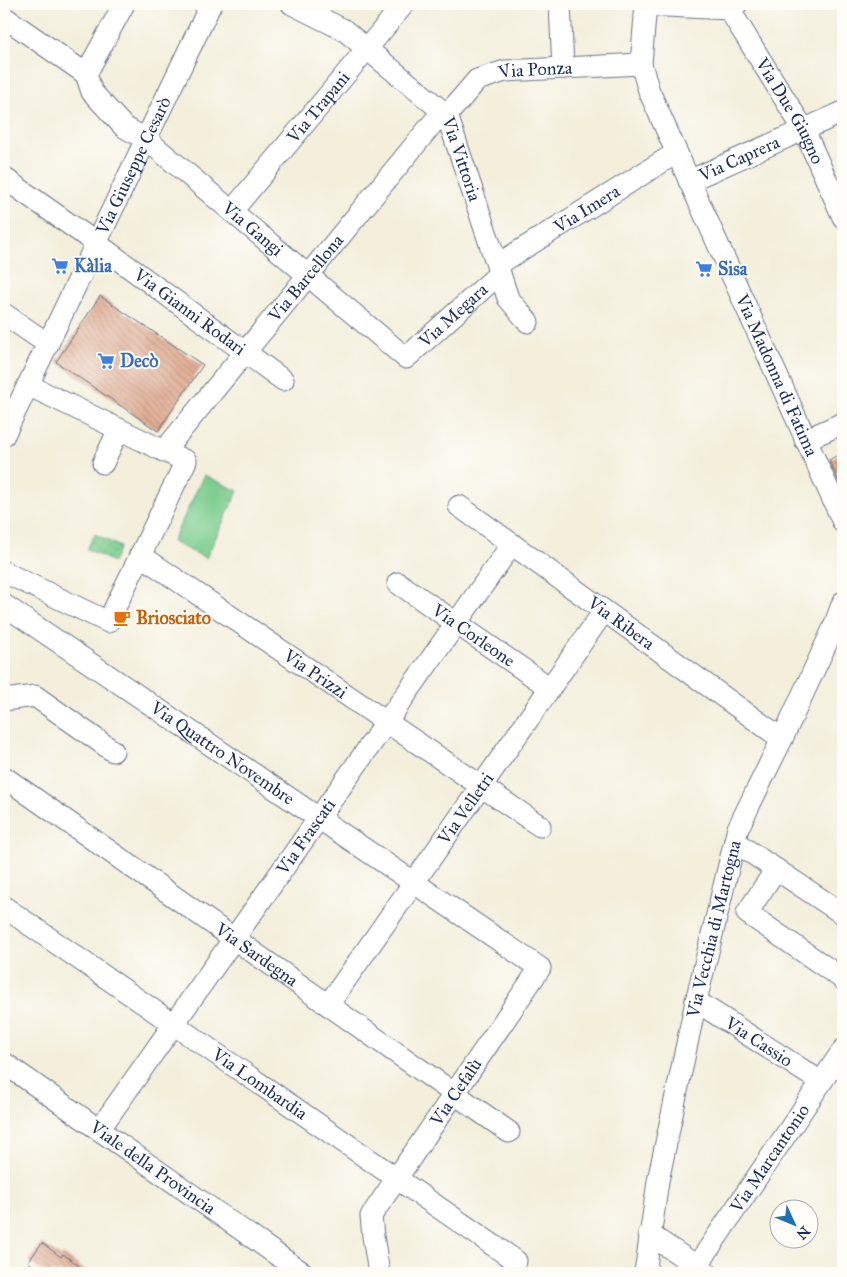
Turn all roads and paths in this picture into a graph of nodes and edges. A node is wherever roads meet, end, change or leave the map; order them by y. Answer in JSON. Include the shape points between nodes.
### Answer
{"nodes":[{"id":1,"x":124,"y":4,"type":"edge"},
{"id":2,"x":211,"y":4,"type":"edge"},
{"id":3,"x":292,"y":4,"type":"edge"},
{"id":4,"x":404,"y":4,"type":"edge"},
{"id":5,"x":560,"y":4,"type":"edge"},
{"id":6,"x":646,"y":4,"type":"edge"},
{"id":7,"x":733,"y":6,"type":"edge"},
{"id":8,"x":4,"y":17,"type":"edge"},
{"id":9,"x":366,"y":49,"type":"junction"},
{"id":10,"x":641,"y":64,"type":"junction"},
{"id":11,"x":563,"y":68,"type":"junction"},
{"id":12,"x":86,"y":74,"type":"junction"},
{"id":13,"x":843,"y":112,"type":"edge"},
{"id":14,"x":445,"y":114,"type":"junction"},
{"id":15,"x":804,"y":130,"type":"junction"},
{"id":16,"x":146,"y":139,"type":"junction"},
{"id":17,"x":676,"y":153,"type":"junction"},
{"id":18,"x":4,"y":178,"type":"edge"},
{"id":19,"x":690,"y":181,"type":"junction"},
{"id":20,"x":232,"y":211,"type":"junction"},
{"id":21,"x":843,"y":217,"type":"edge"},
{"id":22,"x":96,"y":243,"type":"junction"},
{"id":23,"x":498,"y":269,"type":"junction"},
{"id":24,"x":308,"y":276,"type":"junction"},
{"id":25,"x":4,"y":314,"type":"edge"},
{"id":26,"x":528,"y":322,"type":"dead end"},
{"id":27,"x":48,"y":344,"type":"junction"},
{"id":28,"x":245,"y":352,"type":"junction"},
{"id":29,"x":406,"y":358,"type":"joint"},
{"id":30,"x":283,"y":380,"type":"dead end"},
{"id":31,"x":28,"y":385,"type":"junction"},
{"id":32,"x":843,"y":422,"type":"edge"},
{"id":33,"x":119,"y":429,"type":"junction"},
{"id":34,"x":4,"y":435,"type":"edge"},
{"id":35,"x":805,"y":440,"type":"junction"},
{"id":36,"x":167,"y":447,"type":"junction"},
{"id":37,"x":103,"y":463,"type":"dead end"},
{"id":38,"x":459,"y":506,"type":"dead end"},
{"id":39,"x":843,"y":522,"type":"edge"},
{"id":40,"x":512,"y":544,"type":"junction"},
{"id":41,"x":145,"y":559,"type":"junction"},
{"id":42,"x":4,"y":572,"type":"edge"},
{"id":43,"x":398,"y":583,"type":"dead end"},
{"id":44,"x":843,"y":602,"type":"edge"},
{"id":45,"x":4,"y":605,"type":"edge"},
{"id":46,"x":604,"y":611,"type":"junction"},
{"id":47,"x":456,"y":623,"type":"junction"},
{"id":48,"x":550,"y":688,"type":"junction"},
{"id":49,"x":4,"y":700,"type":"edge"},
{"id":50,"x":386,"y":722,"type":"junction"},
{"id":51,"x":782,"y":739,"type":"junction"},
{"id":52,"x":113,"y":751,"type":"dead end"},
{"id":53,"x":4,"y":776,"type":"edge"},
{"id":54,"x":482,"y":787,"type":"junction"},
{"id":55,"x":319,"y":817,"type":"junction"},
{"id":56,"x":540,"y":826,"type":"dead end"},
{"id":57,"x":735,"y":842,"type":"junction"},
{"id":58,"x":776,"y":869,"type":"junction"},
{"id":59,"x":415,"y":882,"type":"junction"},
{"id":60,"x":4,"y":907,"type":"edge"},
{"id":61,"x":843,"y":914,"type":"edge"},
{"id":62,"x":234,"y":939,"type":"junction"},
{"id":63,"x":540,"y":968,"type":"joint"},
{"id":64,"x":843,"y":979,"type":"edge"},
{"id":65,"x":696,"y":1001,"type":"junction"},
{"id":66,"x":328,"y":1006,"type":"junction"},
{"id":67,"x":173,"y":1024,"type":"junction"},
{"id":68,"x":843,"y":1050,"type":"edge"},
{"id":69,"x":4,"y":1063,"type":"edge"},
{"id":70,"x":821,"y":1082,"type":"junction"},
{"id":71,"x":454,"y":1094,"type":"junction"},
{"id":72,"x":99,"y":1130,"type":"junction"},
{"id":73,"x":509,"y":1132,"type":"dead end"},
{"id":74,"x":397,"y":1178,"type":"junction"},
{"id":75,"x":649,"y":1234,"type":"junction"},
{"id":76,"x":516,"y":1261,"type":"dead end"},
{"id":77,"x":702,"y":1270,"type":"edge"},
{"id":78,"x":303,"y":1273,"type":"edge"},
{"id":79,"x":379,"y":1273,"type":"edge"},
{"id":80,"x":644,"y":1273,"type":"edge"}],
"edges":[{"from":1,"to":12,"type":"street"},
{"from":2,"to":16,"type":"street","name":"Via Giuseppe Cesarò"},
{"from":3,"to":9,"type":"street","name":"Via Vittoria","via":[[344,30]]},
{"from":4,"to":9,"type":"street","name":"Via Trapani"},
{"from":5,"to":11,"type":"street"},
{"from":6,"to":7,"type":"street"},
{"from":6,"to":10,"type":"street","name":"Via Madonna di Fatima"},
{"from":7,"to":15,"type":"street","name":"Via Due Giugno"},
{"from":8,"to":12,"type":"street"},
{"from":9,"to":14,"type":"street","name":"Via Vittoria"},
{"from":9,"to":20,"type":"street","name":"Via Trapani"},
{"from":10,"to":11,"type":"street","name":"Via Ponza"},
{"from":10,"to":17,"type":"street","name":"Via Madonna di Fatima"},
{"from":11,"to":14,"type":"street","name":"Via Ponza","via":[[505,71],[477,80]]},
{"from":12,"to":16,"type":"street","name":"Via Gangi","via":[[92,92],[124,127]]},
{"from":13,"to":15,"type":"street","name":"Via Caprera"},
{"from":14,"to":23,"type":"street","name":"Via Vittoria"},
{"from":14,"to":24,"type":"street","name":"Via Barcellona"},
{"from":15,"to":19,"type":"street","name":"Via Caprera"},
{"from":15,"to":21,"type":"street","name":"Via Due Giugno"},
{"from":16,"to":20,"type":"street","name":"Via Gangi"},
{"from":16,"to":22,"type":"street","name":"Via Giuseppe Cesarò"},
{"from":17,"to":19,"type":"street","name":"Via Madonna di Fatima"},
{"from":17,"to":23,"type":"street","name":"Via Imera"},
{"from":18,"to":22,"type":"street","name":"Via Gianni Rodari"},
{"from":19,"to":35,"type":"street","name":"Via Madonna di Fatima"},
{"from":20,"to":24,"type":"street","name":"Via Gangi"},
{"from":22,"to":27,"type":"street","name":"Via Giuseppe Cesarò"},
{"from":22,"to":28,"type":"street","name":"Via Gianni Rodari"},
{"from":23,"to":26,"type":"street","name":"Via Vittoria","via":[[508,298]]},
{"from":23,"to":29,"type":"street","name":"Via Megara"},
{"from":24,"to":28,"type":"street","name":"Via Barcellona"},
{"from":24,"to":29,"type":"street","name":"Via Gangi"},
{"from":25,"to":27,"type":"street"},
{"from":27,"to":31,"type":"street","name":"Via Giuseppe Cesarò"},
{"from":28,"to":30,"type":"street","name":"Via Gianni Rodari"},
{"from":28,"to":36,"type":"street","name":"Via Barcellona"},
{"from":31,"to":33,"type":"street"},
{"from":31,"to":34,"type":"street","name":"Via Giuseppe Cesarò"},
{"from":32,"to":35,"type":"street"},
{"from":33,"to":36,"type":"street"},
{"from":33,"to":37,"type":"street"},
{"from":35,"to":39,"type":"street","name":"Via Madonna di Fatima"},
{"from":36,"to":41,"type":"street","via":[[186,461]]},
{"from":38,"to":40,"type":"street","name":"Via Ribera"},
{"from":40,"to":46,"type":"street","name":"Via Ribera"},
{"from":40,"to":47,"type":"street","name":"Via Frascati"},
{"from":41,"to":42,"type":"street","via":[[108,622]]},
{"from":41,"to":50,"type":"street","name":"Via Prizzi"},
{"from":43,"to":47,"type":"street","name":"Via Corleone"},
{"from":44,"to":51,"type":"street","name":"Via Vecchia di Martogna"},
{"from":45,"to":55,"type":"street","name":"Via Quattro Novembre"},
{"from":46,"to":48,"type":"street","name":"Via Velletri"},
{"from":46,"to":51,"type":"street","name":"Via Ribera"},
{"from":47,"to":48,"type":"street","name":"Via Corleone"},
{"from":47,"to":50,"type":"street","name":"Via Frascati"},
{"from":48,"to":54,"type":"street","name":"Via Velletri"},
{"from":49,"to":52,"type":"street","via":[[36,696]]},
{"from":50,"to":54,"type":"street","name":"Via Prizzi"},
{"from":50,"to":55,"type":"street","name":"Via Frascati"},
{"from":51,"to":57,"type":"street","name":"Via Vecchia di Martogna","via":[[738,828]]},
{"from":53,"to":62,"type":"street","name":"Via Sardegna"},
{"from":54,"to":56,"type":"street","name":"Via Prizzi"},
{"from":54,"to":59,"type":"street","name":"Via Velletri"},
{"from":55,"to":59,"type":"street","name":"Via Quattro Novembre"},
{"from":55,"to":62,"type":"street","name":"Via Frascati"},
{"from":57,"to":58,"type":"street"},
{"from":57,"to":65,"type":"street","name":"Via Vecchia di Martogna"},
{"from":58,"to":61,"type":"street"},
{"from":58,"to":64,"type":"street","via":[[747,913]]},
{"from":59,"to":63,"type":"street","name":"Via Quattro Novembre"},
{"from":59,"to":66,"type":"street","name":"Via Velletri"},
{"from":60,"to":67,"type":"street","name":"Via Lombardia"},
{"from":62,"to":66,"type":"street","name":"Via Sardegna"},
{"from":62,"to":67,"type":"street","name":"Via Frascati"},
{"from":63,"to":71,"type":"street","name":"Via Cefalù"},
{"from":65,"to":70,"type":"street","name":"Via Cassio"},
{"from":65,"to":75,"type":"street","name":"Via Vecchia di Martogna"},
{"from":66,"to":71,"type":"street","name":"Via Sardegna"},
{"from":67,"to":72,"type":"street","name":"Via Frascati"},
{"from":67,"to":74,"type":"street","name":"Via Lombardia"},
{"from":68,"to":70,"type":"street","name":"Via Marcantonio"},
{"from":69,"to":72,"type":"street","name":"Viale della Provincia"},
{"from":70,"to":77,"type":"street","name":"Via Marcantonio"},
{"from":71,"to":73,"type":"street","name":"Via Sardegna"},
{"from":71,"to":74,"type":"street","name":"Via Cefalù"},
{"from":72,"to":78,"type":"street","name":"Viale della Provincia"},
{"from":74,"to":76,"type":"street","name":"Via Lombardia"},
{"from":74,"to":79,"type":"street","name":"Via Cefalù","via":[[371,1216]]},
{"from":75,"to":77,"type":"street"},
{"from":75,"to":80,"type":"street","name":"Via Vecchia di Martogna"}]}
